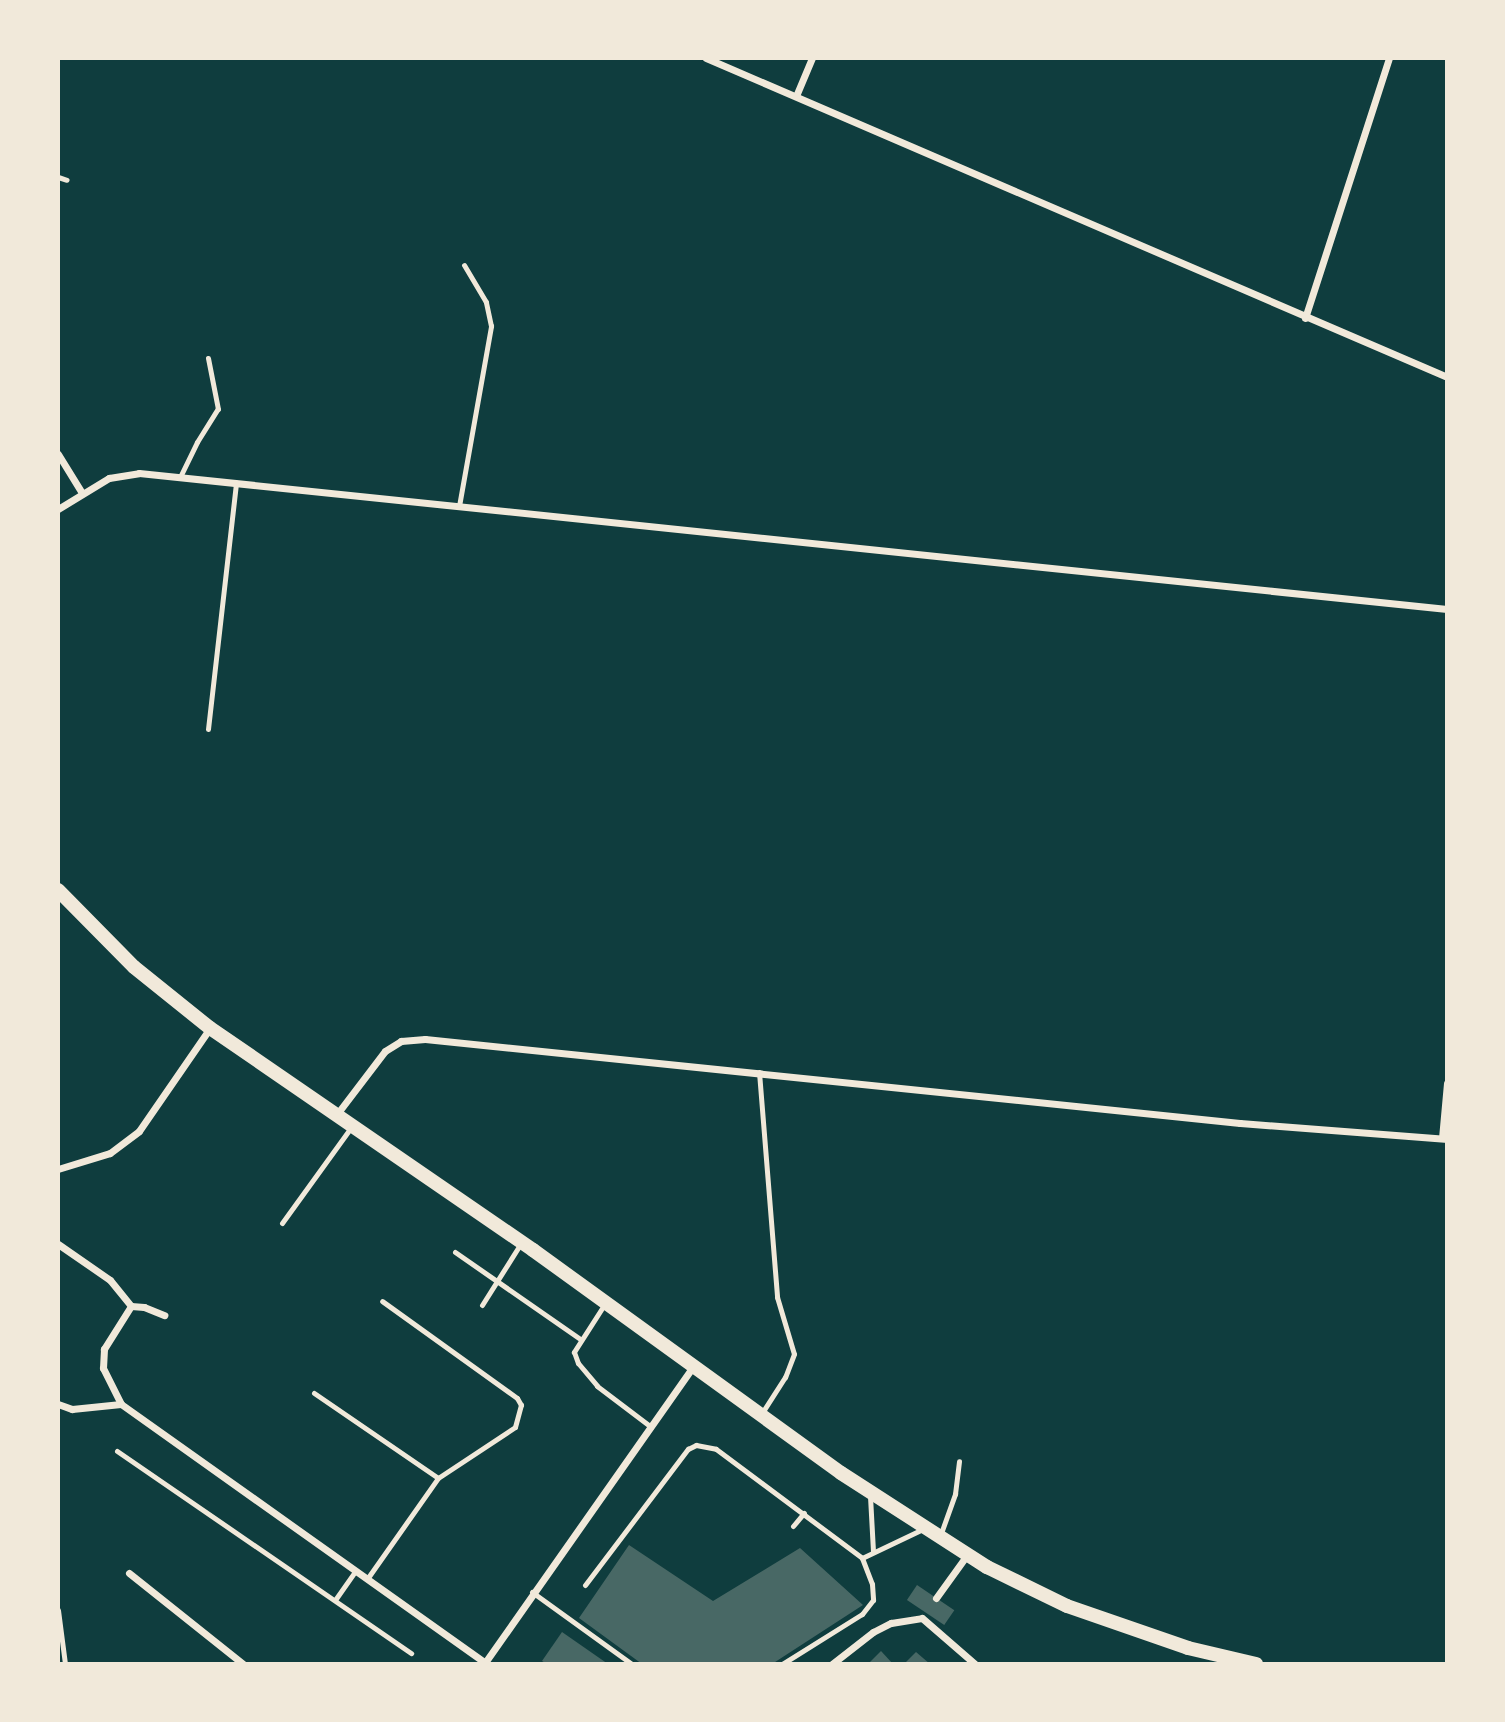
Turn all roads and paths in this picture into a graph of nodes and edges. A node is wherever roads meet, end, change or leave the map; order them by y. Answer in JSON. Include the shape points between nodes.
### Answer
{"nodes":[{"id":1,"x":706,"y":58,"type":"edge"},
{"id":2,"x":812,"y":58,"type":"edge"},
{"id":3,"x":1389,"y":58,"type":"edge"},
{"id":4,"x":796,"y":96,"type":"junction"},
{"id":5,"x":58,"y":177,"type":"edge"},
{"id":6,"x":66,"y":180,"type":"dead end"},
{"id":7,"x":464,"y":265,"type":"dead end"},
{"id":8,"x":1305,"y":318,"type":"junction"},
{"id":9,"x":208,"y":358,"type":"dead end"},
{"id":10,"x":1447,"y":377,"type":"edge"},
{"id":11,"x":58,"y":454,"type":"edge"},
{"id":12,"x":180,"y":477,"type":"junction"},
{"id":13,"x":236,"y":483,"type":"junction"},
{"id":14,"x":82,"y":493,"type":"junction"},
{"id":15,"x":459,"y":506,"type":"junction"},
{"id":16,"x":58,"y":509,"type":"edge"},
{"id":17,"x":1447,"y":609,"type":"edge"},
{"id":18,"x":208,"y":729,"type":"dead end"},
{"id":19,"x":58,"y":890,"type":"edge"},
{"id":20,"x":210,"y":1028,"type":"junction"},
{"id":21,"x":759,"y":1072,"type":"junction"},
{"id":22,"x":1447,"y":1083,"type":"edge"},
{"id":23,"x":337,"y":1114,"type":"junction"},
{"id":24,"x":352,"y":1126,"type":"junction"},
{"id":25,"x":1445,"y":1139,"type":"edge"},
{"id":26,"x":58,"y":1170,"type":"edge"},
{"id":27,"x":282,"y":1223,"type":"dead end"},
{"id":28,"x":522,"y":1242,"type":"junction"},
{"id":29,"x":58,"y":1244,"type":"edge"},
{"id":30,"x":455,"y":1252,"type":"dead end"},
{"id":31,"x":498,"y":1281,"type":"junction"},
{"id":32,"x":382,"y":1301,"type":"dead end"},
{"id":33,"x":606,"y":1303,"type":"junction"},
{"id":34,"x":131,"y":1306,"type":"junction"},
{"id":35,"x":482,"y":1306,"type":"dead end"},
{"id":36,"x":164,"y":1315,"type":"dead end"},
{"id":37,"x":580,"y":1339,"type":"junction"},
{"id":38,"x":693,"y":1367,"type":"junction"},
{"id":39,"x":314,"y":1393,"type":"dead end"},
{"id":40,"x":58,"y":1404,"type":"edge"},
{"id":41,"x":121,"y":1404,"type":"junction"},
{"id":42,"x":761,"y":1415,"type":"junction"},
{"id":43,"x":651,"y":1427,"type":"junction"},
{"id":44,"x":117,"y":1451,"type":"dead end"},
{"id":45,"x":959,"y":1461,"type":"dead end"},
{"id":46,"x":438,"y":1478,"type":"junction"},
{"id":47,"x":870,"y":1491,"type":"junction"},
{"id":48,"x":804,"y":1513,"type":"junction"},
{"id":49,"x":793,"y":1526,"type":"dead end"},
{"id":50,"x":926,"y":1527,"type":"junction"},
{"id":51,"x":940,"y":1536,"type":"junction"},
{"id":52,"x":873,"y":1552,"type":"junction"},
{"id":53,"x":967,"y":1554,"type":"junction"},
{"id":54,"x":862,"y":1559,"type":"junction"},
{"id":55,"x":355,"y":1571,"type":"junction"},
{"id":56,"x":129,"y":1573,"type":"dead end"},
{"id":57,"x":367,"y":1579,"type":"junction"},
{"id":58,"x":585,"y":1585,"type":"dead end"},
{"id":59,"x":532,"y":1592,"type":"junction"},
{"id":60,"x":936,"y":1598,"type":"dead end"},
{"id":61,"x":335,"y":1600,"type":"junction"},
{"id":62,"x":58,"y":1610,"type":"edge"},
{"id":63,"x":411,"y":1653,"type":"dead end"},
{"id":64,"x":65,"y":1664,"type":"edge"},
{"id":65,"x":243,"y":1664,"type":"edge"},
{"id":66,"x":485,"y":1664,"type":"edge"},
{"id":67,"x":632,"y":1664,"type":"edge"},
{"id":68,"x":782,"y":1664,"type":"edge"},
{"id":69,"x":832,"y":1664,"type":"edge"},
{"id":70,"x":975,"y":1664,"type":"edge"},
{"id":71,"x":1256,"y":1664,"type":"edge"}],
"edges":[{"from":1,"to":4,"type":"street"},
{"from":2,"to":4,"type":"street"},
{"from":3,"to":8,"type":"street"},
{"from":4,"to":8,"type":"street"},
{"from":5,"to":6,"type":"lane"},
{"from":7,"to":15,"type":"lane","via":[[486,302],[491,326]]},
{"from":8,"to":10,"type":"street"},
{"from":9,"to":12,"type":"lane","via":[[218,409]]},
{"from":11,"to":14,"type":"street"},
{"from":12,"to":13,"type":"street"},
{"from":12,"to":14,"type":"street","via":[[121,475]]},
{"from":13,"to":15,"type":"street"},
{"from":13,"to":18,"type":"lane"},
{"from":14,"to":16,"type":"street"},
{"from":15,"to":17,"type":"street"},
{"from":19,"to":20,"type":"main road","via":[[134,967]]},
{"from":20,"to":23,"type":"main road"},
{"from":20,"to":26,"type":"street","via":[[139,1131],[110,1153]]},
{"from":21,"to":23,"type":"street","via":[[410,1040],[385,1051]]},
{"from":21,"to":25,"type":"street","via":[[1240,1123]]},
{"from":21,"to":42,"type":"lane","via":[[777,1297],[794,1354]]},
{"from":22,"to":25,"type":"street"},
{"from":23,"to":24,"type":"main road"},
{"from":24,"to":27,"type":"lane"},
{"from":24,"to":28,"type":"main road"},
{"from":28,"to":31,"type":"lane"},
{"from":28,"to":33,"type":"main road"},
{"from":29,"to":34,"type":"street","via":[[110,1280]]},
{"from":30,"to":31,"type":"lane"},
{"from":31,"to":35,"type":"lane"},
{"from":31,"to":37,"type":"lane"},
{"from":32,"to":46,"type":"lane","via":[[521,1405],[516,1427]]},
{"from":33,"to":37,"type":"lane"},
{"from":33,"to":38,"type":"main road"},
{"from":34,"to":36,"type":"street"},
{"from":34,"to":41,"type":"street","via":[[104,1349],[103,1368]]},
{"from":37,"to":43,"type":"lane","via":[[574,1352],[585,1375]]},
{"from":38,"to":42,"type":"main road"},
{"from":38,"to":43,"type":"street"},
{"from":39,"to":46,"type":"lane"},
{"from":40,"to":41,"type":"street","via":[[72,1409]]},
{"from":41,"to":55,"type":"street"},
{"from":42,"to":47,"type":"main road"},
{"from":43,"to":59,"type":"street"},
{"from":44,"to":61,"type":"lane"},
{"from":45,"to":51,"type":"lane","via":[[955,1494]]},
{"from":46,"to":57,"type":"lane"},
{"from":47,"to":50,"type":"main road"},
{"from":47,"to":52,"type":"lane"},
{"from":48,"to":49,"type":"lane"},
{"from":48,"to":54,"type":"lane"},
{"from":48,"to":58,"type":"lane","via":[[716,1449],[696,1445],[688,1449]]},
{"from":50,"to":51,"type":"main road"},
{"from":50,"to":52,"type":"lane"},
{"from":51,"to":53,"type":"main road"},
{"from":52,"to":54,"type":"lane"},
{"from":53,"to":60,"type":"street"},
{"from":53,"to":71,"type":"main road","via":[[1046,1596],[1124,1628],[1212,1656]]},
{"from":54,"to":68,"type":"lane","via":[[875,1592],[869,1606]]},
{"from":55,"to":57,"type":"street"},
{"from":55,"to":61,"type":"lane"},
{"from":56,"to":65,"type":"street"},
{"from":57,"to":66,"type":"street"},
{"from":59,"to":66,"type":"street"},
{"from":59,"to":67,"type":"lane"},
{"from":61,"to":63,"type":"lane"},
{"from":62,"to":64,"type":"lane"},
{"from":69,"to":70,"type":"street","via":[[873,1632],[924,1615]]}]}
